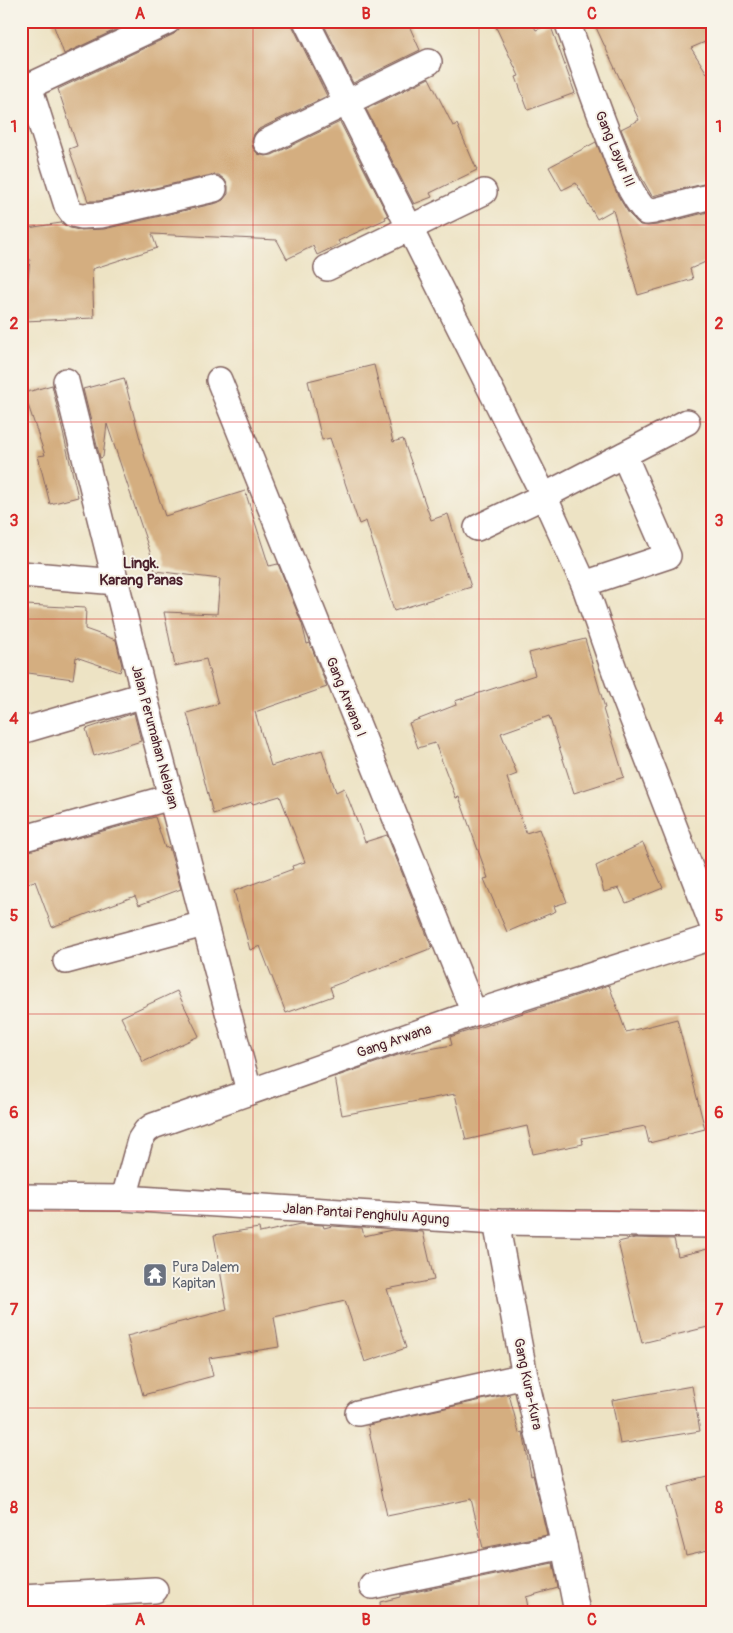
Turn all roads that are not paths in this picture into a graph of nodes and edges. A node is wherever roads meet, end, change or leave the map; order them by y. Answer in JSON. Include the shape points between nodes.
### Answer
{"nodes":[{"id":1,"x":168,"y":21,"type":"edge"},
{"id":2,"x":306,"y":21,"type":"edge"},
{"id":3,"x":567,"y":21,"type":"edge"},
{"id":4,"x":429,"y":62,"type":"dead end"},
{"id":5,"x":25,"y":88,"type":"edge"},
{"id":6,"x":347,"y":102,"type":"junction"},
{"id":7,"x":266,"y":142,"type":"dead end"},
{"id":8,"x":214,"y":189,"type":"dead end"},
{"id":9,"x":484,"y":192,"type":"dead end"},
{"id":10,"x":712,"y":196,"type":"edge"},
{"id":11,"x":410,"y":229,"type":"junction"},
{"id":12,"x":327,"y":268,"type":"dead end"},
{"id":13,"x":219,"y":380,"type":"dead end"},
{"id":14,"x":66,"y":381,"type":"dead end"},
{"id":15,"x":687,"y":422,"type":"dead end"},
{"id":16,"x":624,"y":455,"type":"junction"},
{"id":17,"x":544,"y":496,"type":"junction"},
{"id":18,"x":477,"y":528,"type":"dead end"},
{"id":19,"x":21,"y":574,"type":"edge"},
{"id":20,"x":116,"y":582,"type":"junction"},
{"id":21,"x":584,"y":584,"type":"junction"},
{"id":22,"x":144,"y":695,"type":"junction"},
{"id":23,"x":21,"y":731,"type":"edge"},
{"id":24,"x":171,"y":797,"type":"junction"},
{"id":25,"x":21,"y":839,"type":"edge"},
{"id":26,"x":204,"y":924,"type":"junction"},
{"id":27,"x":712,"y":924,"type":"edge"},
{"id":28,"x":712,"y":937,"type":"edge"},
{"id":29,"x":66,"y":961,"type":"dead end"},
{"id":30,"x":474,"y":1014,"type":"junction"},
{"id":31,"x":249,"y":1091,"type":"junction"},
{"id":32,"x":21,"y":1197,"type":"edge"},
{"id":33,"x":124,"y":1198,"type":"junction"},
{"id":34,"x":496,"y":1222,"type":"junction"},
{"id":35,"x":712,"y":1225,"type":"edge"},
{"id":36,"x":525,"y":1376,"type":"junction"},
{"id":37,"x":358,"y":1413,"type":"dead end"},
{"id":38,"x":564,"y":1546,"type":"junction"},
{"id":39,"x":372,"y":1586,"type":"dead end"},
{"id":40,"x":155,"y":1590,"type":"dead end"},
{"id":41,"x":21,"y":1597,"type":"edge"},
{"id":42,"x":577,"y":1612,"type":"edge"}],
"edges":[{"from":1,"to":5,"type":"street"},
{"from":2,"to":6,"type":"street"},
{"from":3,"to":10,"type":"street","name":"Gang Layur III","via":[[622,171],[641,206],[646,212],[654,211]]},
{"from":4,"to":6,"type":"street"},
{"from":5,"to":8,"type":"street","via":[[67,206],[73,214],[110,214]]},
{"from":6,"to":7,"type":"street"},
{"from":6,"to":11,"type":"street"},
{"from":9,"to":11,"type":"street"},
{"from":11,"to":12,"type":"street"},
{"from":11,"to":17,"type":"street"},
{"from":13,"to":30,"type":"street","name":"Gang Arwana I"},
{"from":14,"to":20,"type":"street","name":"Jalan Perumahan Nelayan"},
{"from":15,"to":16,"type":"street"},
{"from":16,"to":17,"type":"street"},
{"from":16,"to":21,"type":"street","via":[[668,556]]},
{"from":17,"to":18,"type":"street"},
{"from":17,"to":21,"type":"street"},
{"from":19,"to":20,"type":"street"},
{"from":20,"to":22,"type":"street","name":"Jalan Perumahan Nelayan"},
{"from":21,"to":27,"type":"street"},
{"from":22,"to":23,"type":"street"},
{"from":22,"to":24,"type":"street","name":"Jalan Perumahan Nelayan"},
{"from":24,"to":25,"type":"street"},
{"from":24,"to":26,"type":"street","name":"Jalan Perumahan Nelayan"},
{"from":26,"to":29,"type":"street"},
{"from":26,"to":31,"type":"street","name":"Jalan Perumahan Nelayan"},
{"from":28,"to":30,"type":"street","name":"Gang Arwana"},
{"from":30,"to":31,"type":"street","name":"Gang Arwana"},
{"from":31,"to":33,"type":"street","name":"Gang Arwana","via":[[146,1131],[140,1140]]},
{"from":32,"to":33,"type":"street","name":"Jalan Pantai Penghulu Agung"},
{"from":33,"to":34,"type":"street","name":"Jalan Pantai Penghulu Agung"},
{"from":34,"to":35,"type":"street","name":"Jalan Pantai Penghulu Agung"},
{"from":34,"to":36,"type":"street","name":"Gang Kura-Kura"},
{"from":36,"to":37,"type":"street"},
{"from":36,"to":38,"type":"street","name":"Gang Kura-Kura"},
{"from":38,"to":39,"type":"street"},
{"from":38,"to":42,"type":"street","name":"Gang Kura-Kura"},
{"from":40,"to":41,"type":"street"}]}
